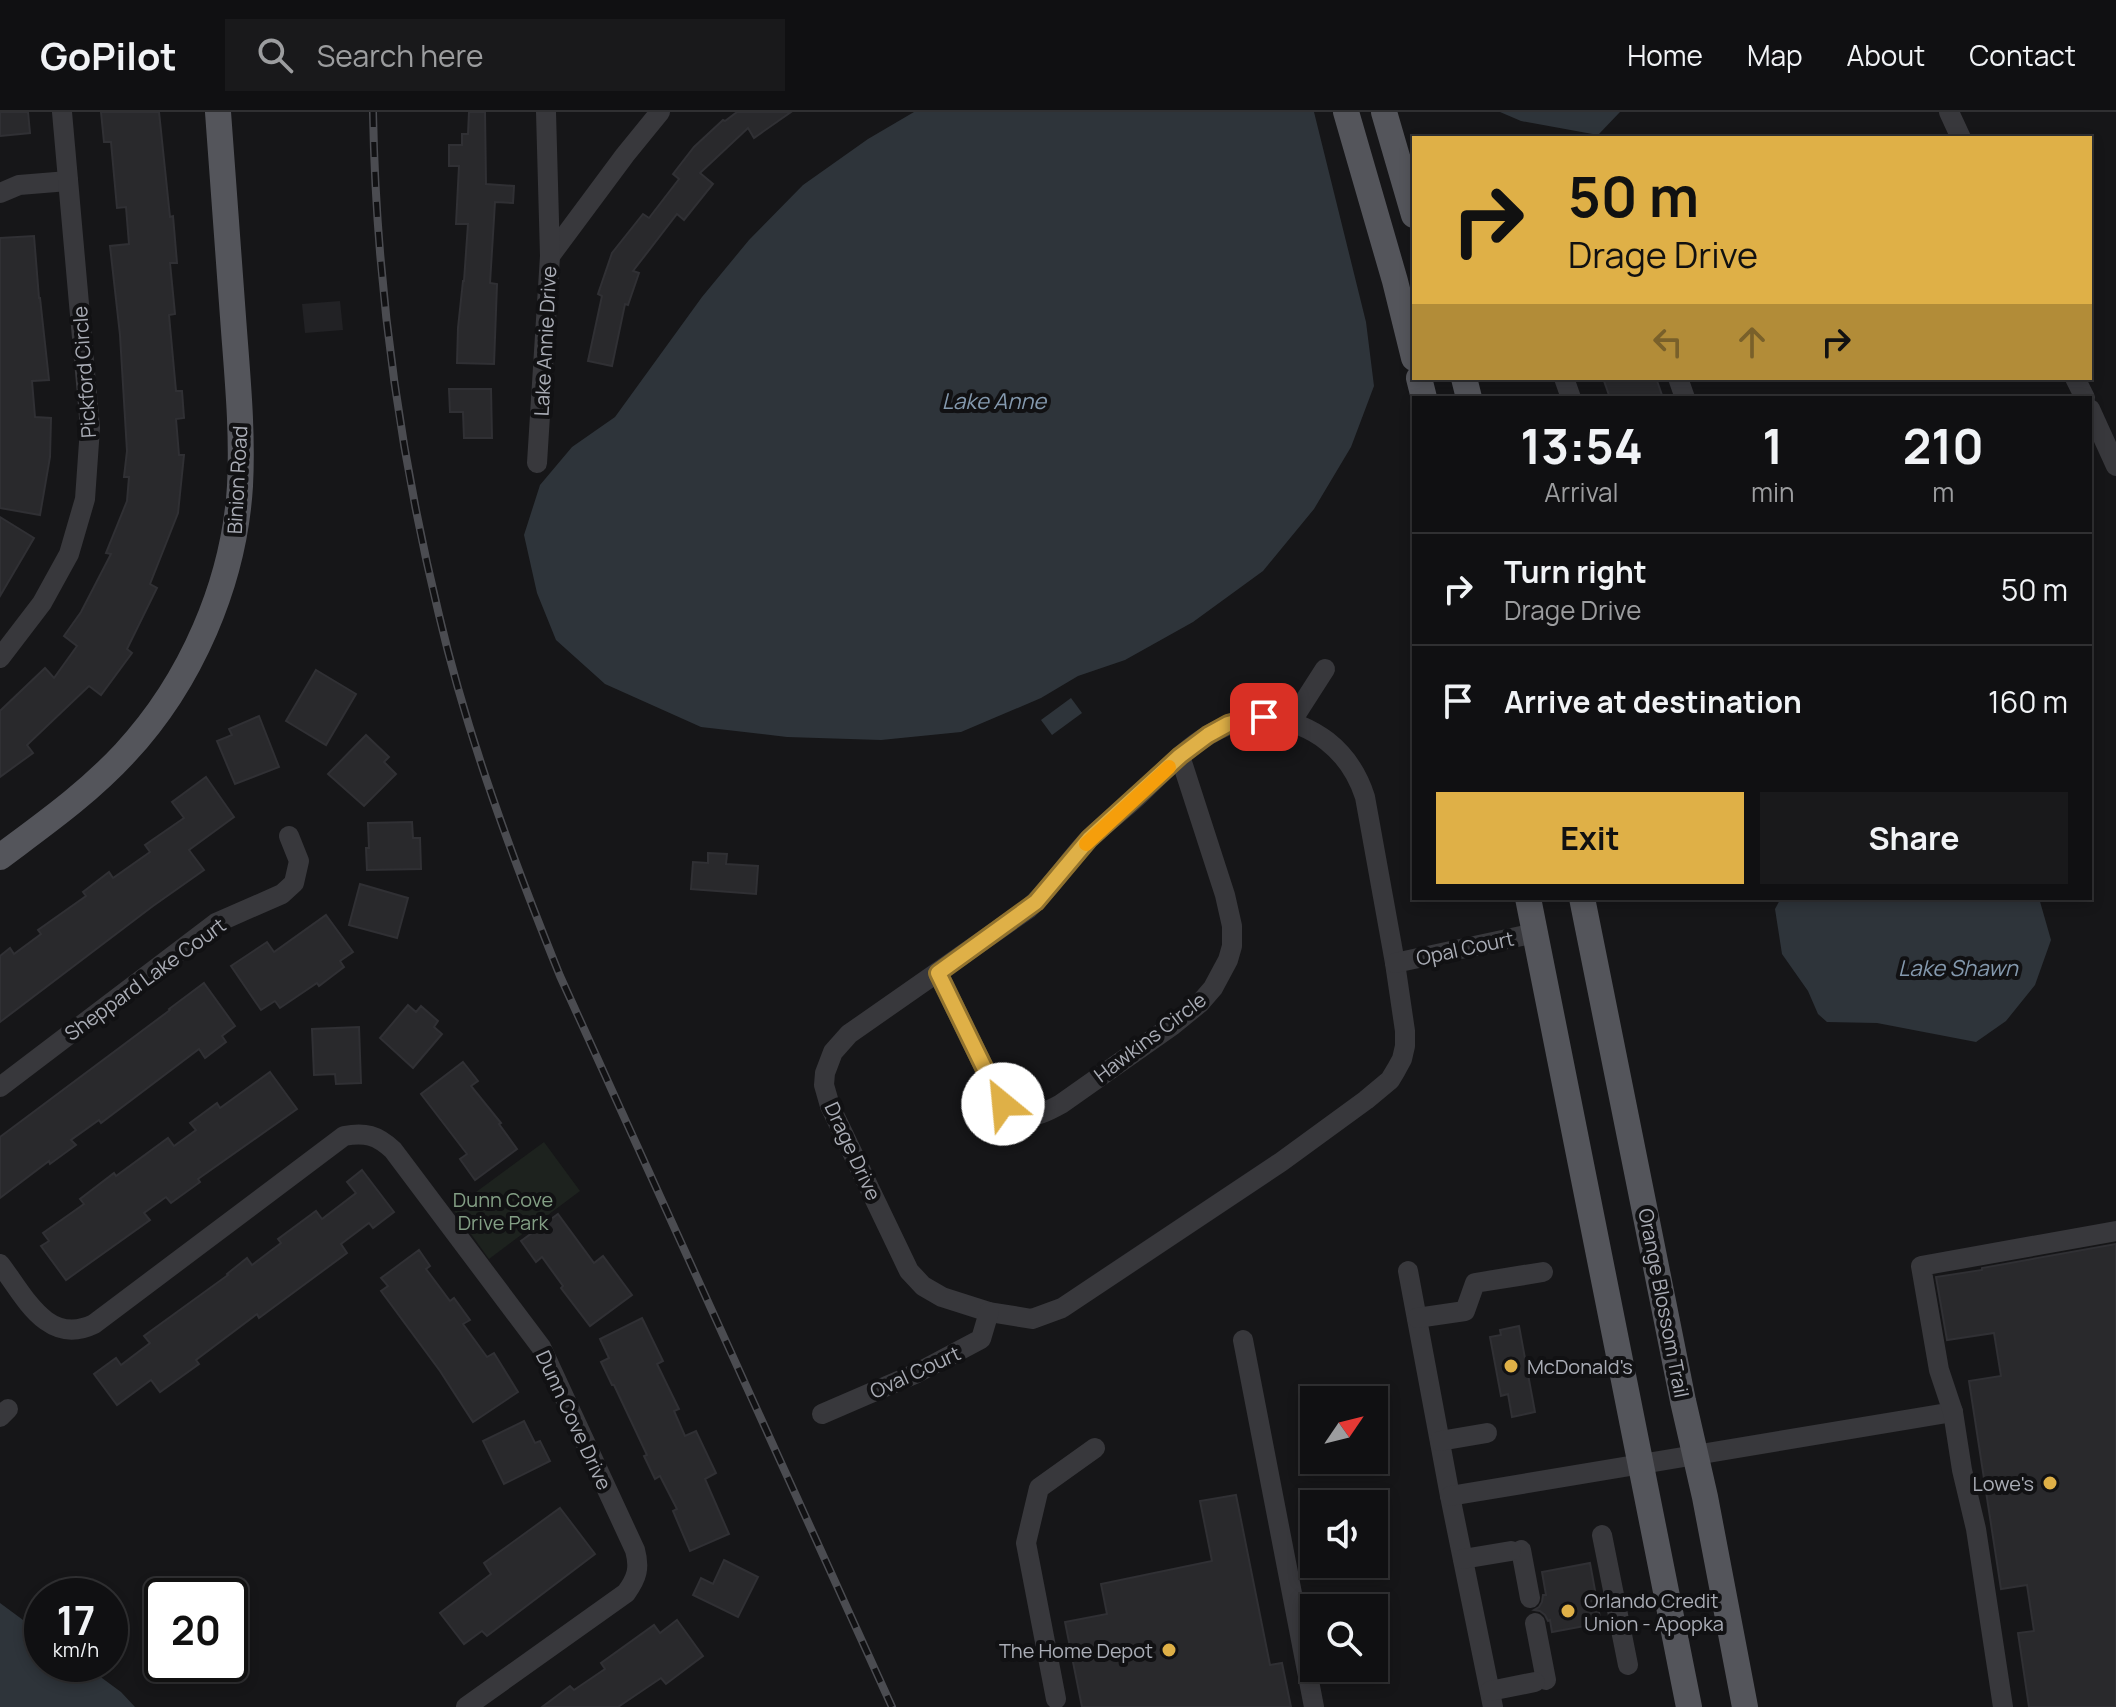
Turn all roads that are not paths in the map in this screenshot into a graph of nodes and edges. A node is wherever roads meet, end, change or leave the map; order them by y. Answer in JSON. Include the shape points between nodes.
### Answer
{"nodes":[{"id":1,"x":62,"y":112,"type":"edge"},
{"id":2,"x":218,"y":112,"type":"edge"},
{"id":3,"x":546,"y":112,"type":"edge"},
{"id":4,"x":660,"y":112,"type":"edge"},
{"id":5,"x":1346,"y":112,"type":"edge"},
{"id":6,"x":1384,"y":112,"type":"edge"},
{"id":7,"x":1949,"y":112,"type":"edge"},
{"id":8,"x":1960,"y":136,"type":"edge"},
{"id":9,"x":68,"y":181,"type":"junction"},
{"id":10,"x":0,"y":193,"type":"edge"},
{"id":11,"x":1412,"y":208,"type":"edge"},
{"id":12,"x":550,"y":256,"type":"junction"},
{"id":13,"x":1412,"y":350,"type":"edge"},
{"id":14,"x":2092,"y":413,"type":"edge"},
{"id":15,"x":537,"y":463,"type":"dead end"},
{"id":16,"x":2116,"y":466,"type":"edge"},
{"id":17,"x":0,"y":658,"type":"edge"},
{"id":18,"x":1325,"y":669,"type":"dead end"},
{"id":19,"x":1291,"y":722,"type":"junction"},
{"id":20,"x":1180,"y":756,"type":"junction"},
{"id":21,"x":289,"y":836,"type":"dead end"},
{"id":22,"x":0,"y":857,"type":"edge"},
{"id":23,"x":1528,"y":900,"type":"edge"},
{"id":24,"x":1582,"y":900,"type":"edge"},
{"id":25,"x":1535,"y":933,"type":"junction"},
{"id":26,"x":1395,"y":963,"type":"junction"},
{"id":27,"x":938,"y":973,"type":"junction"},
{"id":28,"x":0,"y":1087,"type":"edge"},
{"id":29,"x":2116,"y":1231,"type":"edge"},
{"id":30,"x":0,"y":1264,"type":"edge"},
{"id":31,"x":1408,"y":1271,"type":"dead end"},
{"id":32,"x":1543,"y":1272,"type":"dead end"},
{"id":33,"x":989,"y":1312,"type":"junction"},
{"id":34,"x":1417,"y":1318,"type":"junction"},
{"id":35,"x":1243,"y":1340,"type":"dead end"},
{"id":36,"x":1953,"y":1412,"type":"junction"},
{"id":37,"x":822,"y":1414,"type":"dead end"},
{"id":38,"x":1487,"y":1433,"type":"dead end"},
{"id":39,"x":1440,"y":1441,"type":"junction"},
{"id":40,"x":1095,"y":1448,"type":"dead end"},
{"id":41,"x":1695,"y":1456,"type":"junction"},
{"id":42,"x":1641,"y":1463,"type":"junction"},
{"id":43,"x":1450,"y":1496,"type":"junction"},
{"id":44,"x":1602,"y":1535,"type":"dead end"},
{"id":45,"x":1463,"y":1559,"type":"junction"},
{"id":46,"x":1530,"y":1598,"type":"dead end"},
{"id":47,"x":1535,"y":1623,"type":"dead end"},
{"id":48,"x":1628,"y":1665,"type":"dead end"},
{"id":49,"x":1056,"y":1699,"type":"dead end"},
{"id":50,"x":1492,"y":1699,"type":"edge"},
{"id":51,"x":466,"y":1707,"type":"edge"},
{"id":52,"x":1314,"y":1707,"type":"edge"},
{"id":53,"x":1689,"y":1707,"type":"edge"},
{"id":54,"x":1745,"y":1707,"type":"edge"},
{"id":55,"x":2003,"y":1707,"type":"edge"}],
"edges":[{"from":1,"to":9,"type":"street","name":"Pickford Circle"},
{"from":2,"to":22,"type":"main road","name":"Binion Road","via":[[241,422],[233,544],[204,630],[158,712],[85,793]]},
{"from":3,"to":12,"type":"street"},
{"from":4,"to":12,"type":"street","name":"Lake Annie Drive"},
{"from":5,"to":13,"type":"main road"},
{"from":6,"to":11,"type":"main road"},
{"from":7,"to":8,"type":"street"},
{"from":9,"to":10,"type":"street","via":[[19,185]]},
{"from":9,"to":17,"type":"street","name":"Pickford Circle","via":[[90,428],[85,499],[69,554],[42,603]]},
{"from":12,"to":15,"type":"street","name":"Lake Annie Drive"},
{"from":14,"to":16,"type":"street"},
{"from":18,"to":19,"type":"street"},
{"from":19,"to":20,"type":"street","name":"Drage Drive","via":[[1264,717],[1228,724]]},
{"from":19,"to":26,"type":"street","name":"Drage Drive","via":[[1331,745],[1360,783]]},
{"from":20,"to":27,"type":"street","name":"Drage Drive","via":[[1089,839],[1036,902]]},
{"from":20,"to":27,"type":"street","name":"Hawkins Circle","via":[[1232,926],[1228,960],[1200,1003],[1061,1104],[1022,1117],[997,1094]]},
{"from":21,"to":28,"type":"street","name":"Sheppard Lake Court","via":[[299,861],[288,889],[216,923]]},
{"from":23,"to":25,"type":"main road"},
{"from":24,"to":41,"type":"main road","name":"Orange Blossom Trail"},
{"from":25,"to":26,"type":"street","name":"Opal Court"},
{"from":25,"to":42,"type":"main road"},
{"from":26,"to":33,"type":"street","name":"Drage Drive","via":[[1405,1046],[1390,1080],[1281,1162],[1062,1308],[1032,1319]]},
{"from":27,"to":33,"type":"street","name":"Drage Drive","via":[[839,1044],[828,1061],[824,1085],[913,1278],[942,1297]]},
{"from":29,"to":36,"type":"street","via":[[1921,1266],[1939,1370]]},
{"from":30,"to":51,"type":"street","name":"Dunn Cove Drive","via":[[41,1319],[55,1327],[83,1330],[344,1136],[370,1134],[383,1140],[541,1347],[638,1562],[638,1574],[626,1593]]},
{"from":31,"to":34,"type":"street"},
{"from":32,"to":34,"type":"street","via":[[1475,1283],[1465,1311]]},
{"from":33,"to":37,"type":"street","name":"Oval Court","via":[[981,1339]]},
{"from":34,"to":39,"type":"street"},
{"from":35,"to":52,"type":"street"},
{"from":36,"to":41,"type":"street"},
{"from":36,"to":55,"type":"street"},
{"from":38,"to":39,"type":"street"},
{"from":39,"to":43,"type":"street"},
{"from":40,"to":49,"type":"street","via":[[1039,1488],[1026,1543]]},
{"from":41,"to":42,"type":"street"},
{"from":41,"to":54,"type":"main road","name":"Orange Blossom Trail"},
{"from":42,"to":43,"type":"street"},
{"from":42,"to":53,"type":"main road"},
{"from":43,"to":45,"type":"street"},
{"from":44,"to":48,"type":"street"},
{"from":45,"to":46,"type":"street","via":[[1516,1550]]},
{"from":45,"to":50,"type":"street"},
{"from":47,"to":50,"type":"street","via":[[1540,1681]]}]}
